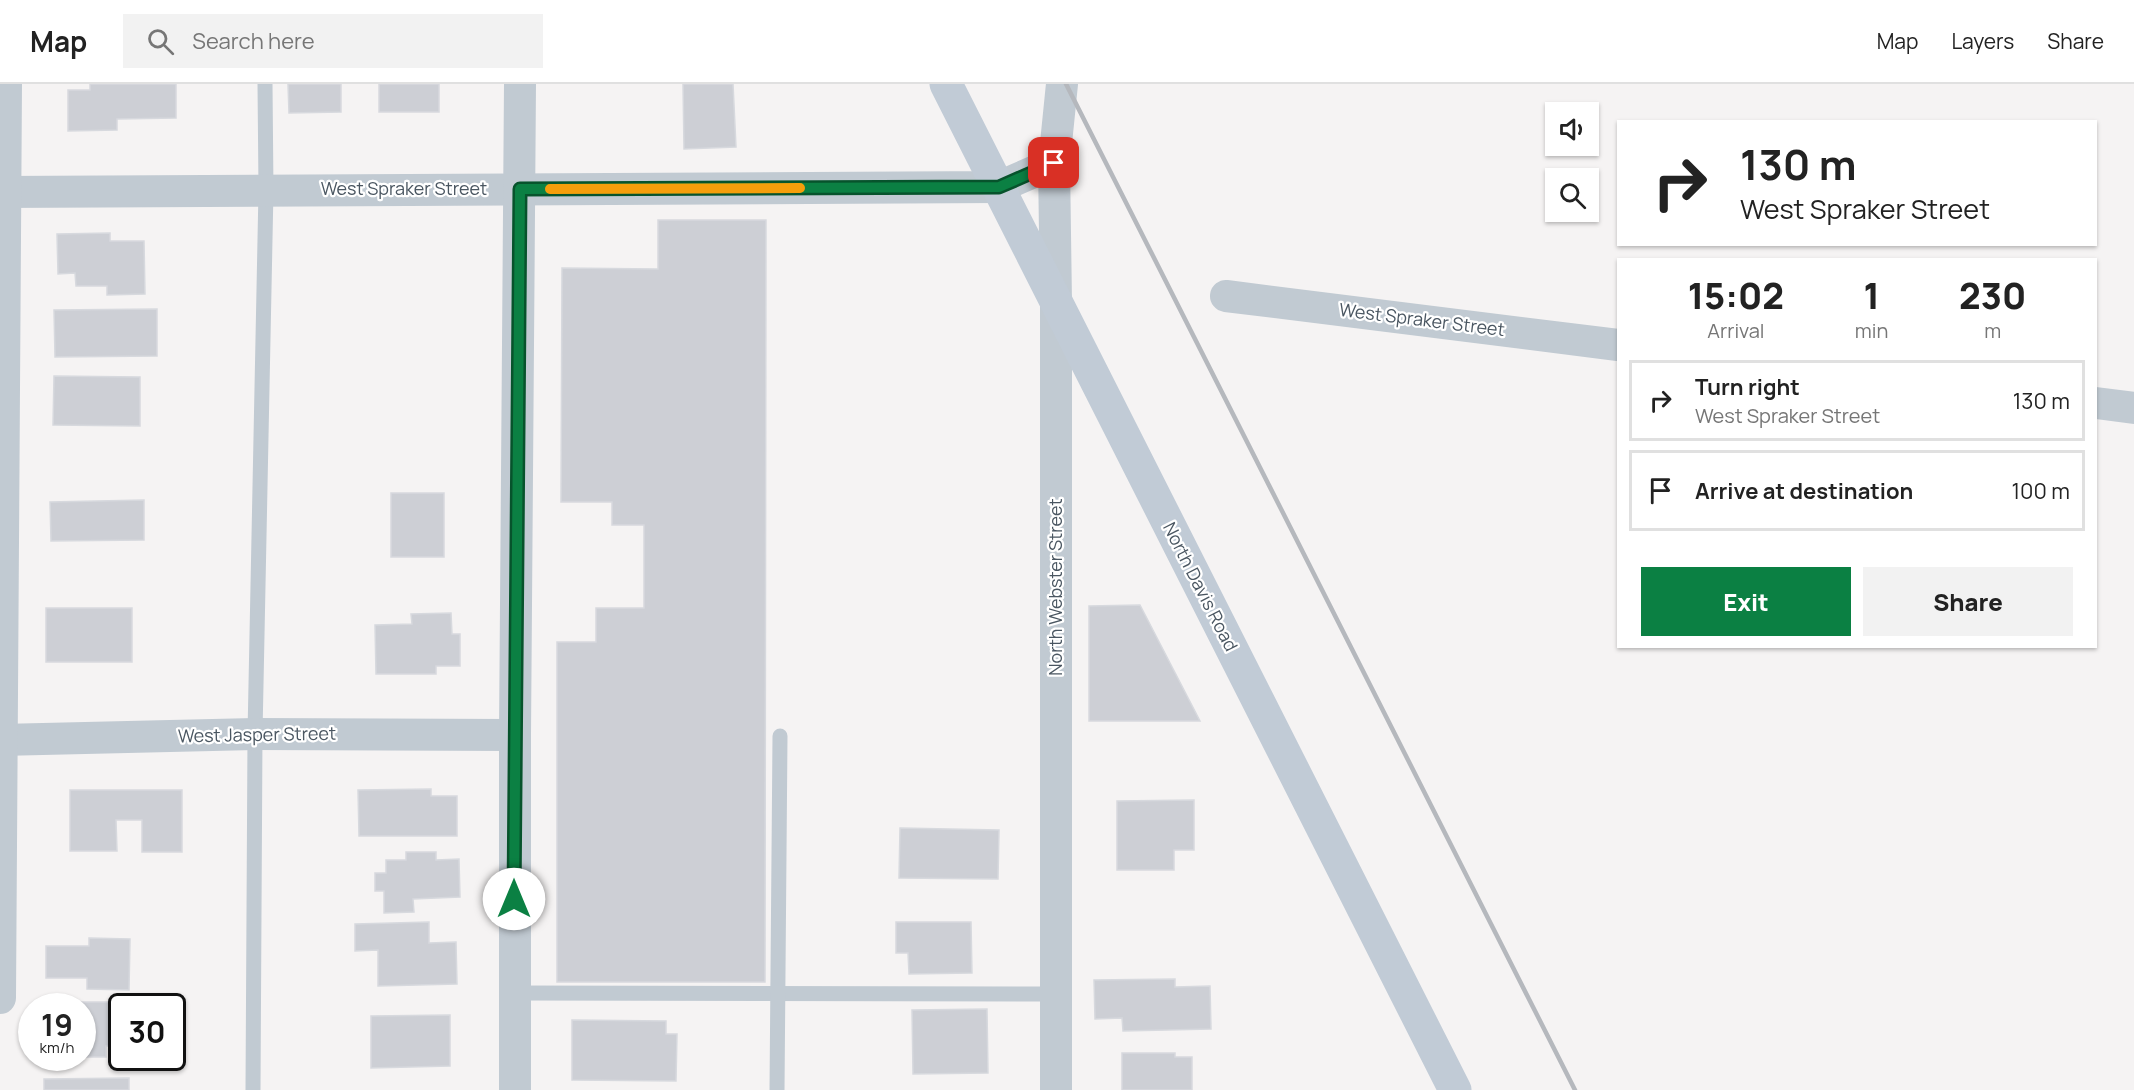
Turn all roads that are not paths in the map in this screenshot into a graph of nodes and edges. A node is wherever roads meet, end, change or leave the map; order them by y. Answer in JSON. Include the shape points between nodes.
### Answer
{"nodes":[{"id":1,"x":6,"y":84,"type":"edge"},
{"id":2,"x":265,"y":84,"type":"edge"},
{"id":3,"x":520,"y":84,"type":"edge"},
{"id":4,"x":946,"y":84,"type":"edge"},
{"id":5,"x":1062,"y":84,"type":"edge"},
{"id":6,"x":1054,"y":163,"type":"junction"},
{"id":7,"x":999,"y":187,"type":"junction"},
{"id":8,"x":520,"y":189,"type":"junction"},
{"id":9,"x":266,"y":190,"type":"junction"},
{"id":10,"x":3,"y":192,"type":"edge"},
{"id":11,"x":1226,"y":296,"type":"dead end"},
{"id":12,"x":1056,"y":303,"type":"junction"},
{"id":13,"x":1617,"y":345,"type":"edge"},
{"id":14,"x":2097,"y":404,"type":"edge"},
{"id":15,"x":2134,"y":408,"type":"edge"},
{"id":16,"x":255,"y":734,"type":"junction"},
{"id":17,"x":514,"y":735,"type":"junction"},
{"id":18,"x":780,"y":736,"type":"dead end"},
{"id":19,"x":1,"y":740,"type":"edge"},
{"id":20,"x":514,"y":993,"type":"junction"},
{"id":21,"x":778,"y":993,"type":"junction"},
{"id":22,"x":1056,"y":994,"type":"junction"},
{"id":23,"x":0,"y":998,"type":"edge"},
{"id":24,"x":253,"y":1090,"type":"edge"},
{"id":25,"x":514,"y":1090,"type":"edge"},
{"id":26,"x":777,"y":1090,"type":"edge"},
{"id":27,"x":1056,"y":1090,"type":"edge"},
{"id":28,"x":1455,"y":1090,"type":"edge"}],
"edges":[{"from":1,"to":10,"type":"street"},
{"from":2,"to":9,"type":"lane"},
{"from":3,"to":8,"type":"street"},
{"from":4,"to":7,"type":"street","name":"North Davis Road"},
{"from":5,"to":6,"type":"street","name":"North Webster Street"},
{"from":6,"to":7,"type":"street","name":"West Spraker Street"},
{"from":6,"to":12,"type":"street","name":"North Webster Street"},
{"from":7,"to":8,"type":"street","name":"West Spraker Street"},
{"from":7,"to":12,"type":"street","name":"North Davis Road"},
{"from":8,"to":9,"type":"street","name":"West Spraker Street"},
{"from":8,"to":17,"type":"street"},
{"from":9,"to":10,"type":"street","name":"West Spraker Street"},
{"from":9,"to":16,"type":"lane"},
{"from":10,"to":19,"type":"street"},
{"from":11,"to":13,"type":"street","name":"West Spraker Street"},
{"from":12,"to":22,"type":"street","name":"North Webster Street"},
{"from":12,"to":28,"type":"street","name":"North Davis Road"},
{"from":14,"to":15,"type":"street"},
{"from":16,"to":17,"type":"street","name":"West Jasper Street"},
{"from":16,"to":19,"type":"street","name":"West Jasper Street"},
{"from":16,"to":24,"type":"lane"},
{"from":17,"to":20,"type":"street"},
{"from":18,"to":21,"type":"lane"},
{"from":19,"to":23,"type":"street"},
{"from":20,"to":21,"type":"lane"},
{"from":20,"to":25,"type":"street"},
{"from":21,"to":22,"type":"lane"},
{"from":21,"to":26,"type":"lane"},
{"from":22,"to":27,"type":"street","name":"North Webster Street"}]}
